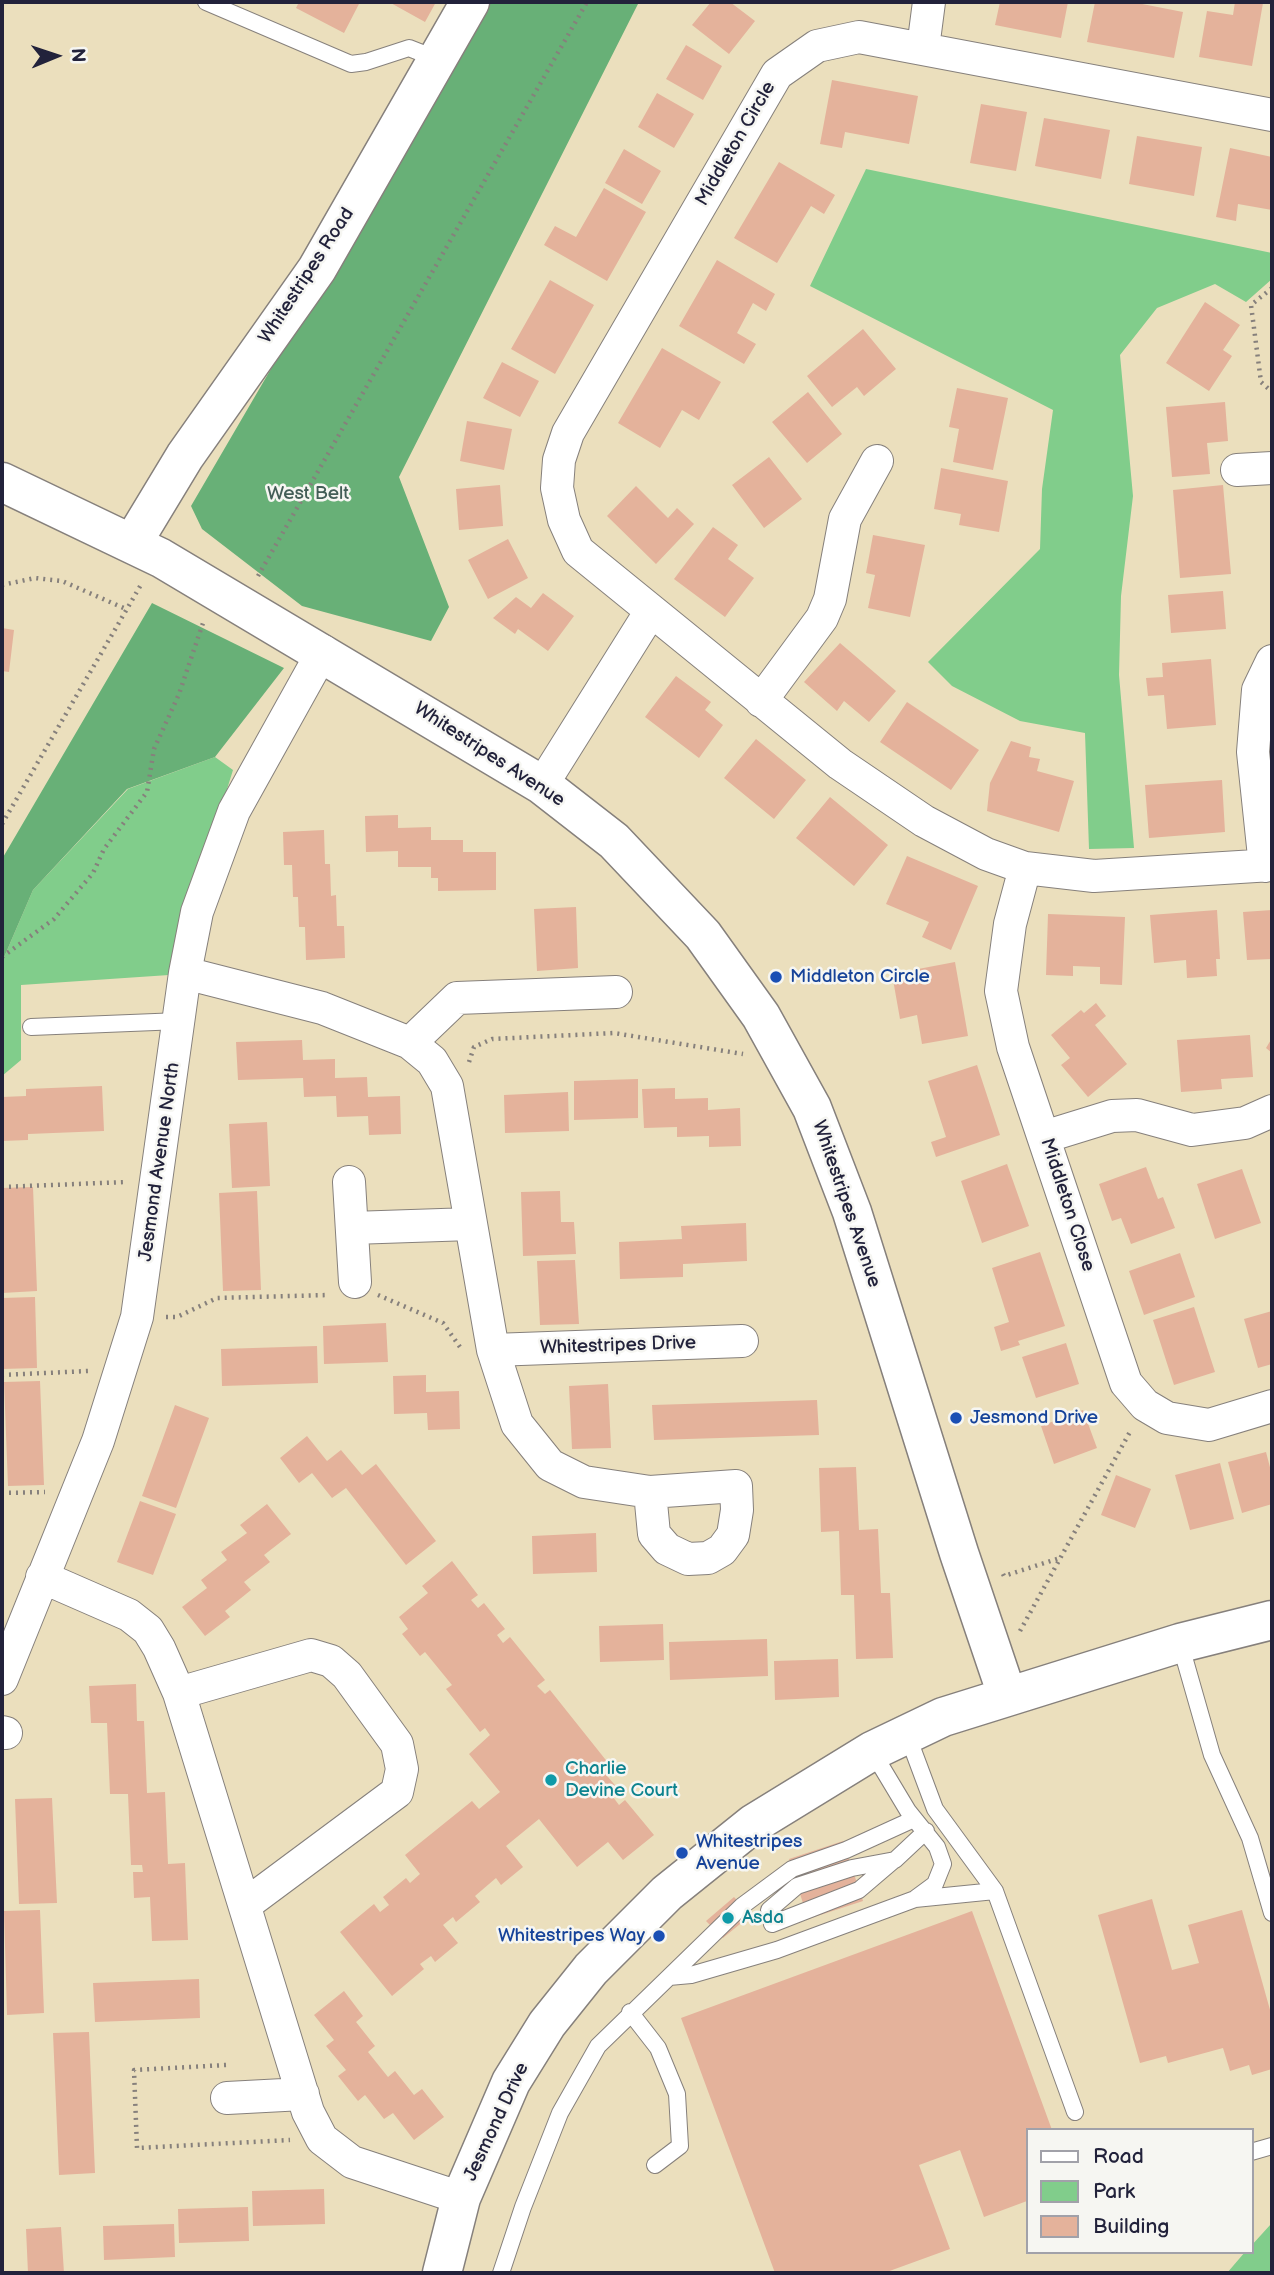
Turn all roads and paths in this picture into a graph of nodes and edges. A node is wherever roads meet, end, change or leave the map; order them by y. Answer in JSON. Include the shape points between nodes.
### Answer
{"nodes":[{"id":1,"x":206,"y":2,"type":"edge"},
{"id":2,"x":470,"y":2,"type":"edge"},
{"id":3,"x":587,"y":2,"type":"edge"},
{"id":4,"x":929,"y":2,"type":"edge"},
{"id":5,"x":923,"y":48,"type":"junction"},
{"id":6,"x":437,"y":59,"type":"junction"},
{"id":7,"x":1272,"y":115,"type":"edge"},
{"id":8,"x":1272,"y":288,"type":"edge"},
{"id":9,"x":1272,"y":392,"type":"edge"},
{"id":10,"x":877,"y":461,"type":"dead end"},
{"id":11,"x":1272,"y":468,"type":"edge"},
{"id":12,"x":1237,"y":470,"type":"dead end"},
{"id":13,"x":2,"y":482,"type":"edge"},
{"id":14,"x":148,"y":567,"type":"junction"},
{"id":15,"x":2,"y":585,"type":"edge"},
{"id":16,"x":242,"y":604,"type":"junction"},
{"id":17,"x":126,"y":609,"type":"junction"},
{"id":18,"x":651,"y":611,"type":"junction"},
{"id":19,"x":204,"y":618,"type":"dead end"},
{"id":20,"x":323,"y":652,"type":"junction"},
{"id":21,"x":1272,"y":661,"type":"edge"},
{"id":22,"x":761,"y":701,"type":"junction"},
{"id":23,"x":542,"y":785,"type":"junction"},
{"id":24,"x":2,"y":824,"type":"edge"},
{"id":25,"x":1269,"y":866,"type":"edge"},
{"id":26,"x":1025,"y":868,"type":"junction"},
{"id":27,"x":2,"y":957,"type":"edge"},
{"id":28,"x":185,"y":973,"type":"junction"},
{"id":29,"x":616,"y":992,"type":"dead end"},
{"id":30,"x":180,"y":1021,"type":"junction"},
{"id":31,"x":31,"y":1027,"type":"dead end"},
{"id":32,"x":410,"y":1043,"type":"junction"},
{"id":33,"x":786,"y":1056,"type":"junction"},
{"id":34,"x":447,"y":1086,"type":"junction"},
{"id":35,"x":1272,"y":1111,"type":"edge"},
{"id":36,"x":1044,"y":1137,"type":"junction"},
{"id":37,"x":159,"y":1180,"type":"junction"},
{"id":38,"x":349,"y":1182,"type":"dead end"},
{"id":39,"x":2,"y":1187,"type":"edge"},
{"id":40,"x":471,"y":1224,"type":"junction"},
{"id":41,"x":352,"y":1228,"type":"junction"},
{"id":42,"x":357,"y":1290,"type":"junction"},
{"id":43,"x":137,"y":1317,"type":"junction"},
{"id":44,"x":742,"y":1341,"type":"dead end"},
{"id":45,"x":493,"y":1350,"type":"junction"},
{"id":46,"x":119,"y":1369,"type":"junction"},
{"id":47,"x":2,"y":1375,"type":"edge"},
{"id":48,"x":501,"y":1383,"type":"junction"},
{"id":49,"x":1145,"y":1405,"type":"junction"},
{"id":50,"x":1272,"y":1406,"type":"edge"},
{"id":51,"x":78,"y":1491,"type":"junction"},
{"id":52,"x":650,"y":1492,"type":"dead end"},
{"id":53,"x":2,"y":1493,"type":"edge"},
{"id":54,"x":1061,"y":1557,"type":"junction"},
{"id":55,"x":1000,"y":1565,"type":"dead end"},
{"id":56,"x":42,"y":1577,"type":"junction"},
{"id":57,"x":1272,"y":1620,"type":"edge"},
{"id":58,"x":1180,"y":1643,"type":"junction"},
{"id":59,"x":2,"y":1679,"type":"edge"},
{"id":60,"x":1002,"y":1684,"type":"junction"},
{"id":61,"x":179,"y":1693,"type":"junction"},
{"id":62,"x":907,"y":1734,"type":"junction"},
{"id":63,"x":872,"y":1751,"type":"junction"},
{"id":64,"x":920,"y":1825,"type":"junction"},
{"id":65,"x":895,"y":1860,"type":"junction"},
{"id":66,"x":765,"y":1890,"type":"junction"},
{"id":67,"x":995,"y":1891,"type":"junction"},
{"id":68,"x":915,"y":1899,"type":"junction"},
{"id":69,"x":245,"y":1905,"type":"junction"},
{"id":70,"x":1272,"y":1913,"type":"edge"},
{"id":71,"x":771,"y":1917,"type":"junction"},
{"id":72,"x":777,"y":1950,"type":"junction"},
{"id":73,"x":669,"y":1977,"type":"junction"},
{"id":74,"x":630,"y":2012,"type":"junction"},
{"id":75,"x":303,"y":2094,"type":"junction"},
{"id":76,"x":228,"y":2098,"type":"dead end"},
{"id":77,"x":1075,"y":2112,"type":"dead end"},
{"id":78,"x":1272,"y":2146,"type":"edge"},
{"id":79,"x":1253,"y":2151,"type":"edge"},
{"id":80,"x":655,"y":2165,"type":"dead end"},
{"id":81,"x":461,"y":2198,"type":"junction"},
{"id":82,"x":442,"y":2273,"type":"edge"},
{"id":83,"x":501,"y":2273,"type":"edge"}],
"edges":[{"from":1,"to":6,"type":"lane","via":[[351,64],[409,48]]},
{"from":2,"to":6,"type":"street","name":"Whitestripes Road"},
{"from":3,"to":16,"type":"path"},
{"from":4,"to":5,"type":"street"},
{"from":5,"to":7,"type":"street","name":"Middleton Circle"},
{"from":5,"to":18,"type":"street","name":"Middleton Circle","via":[[859,37],[817,46],[777,74],[568,433],[559,460],[557,488],[578,551]]},
{"from":6,"to":14,"type":"street","name":"Whitestripes Road","via":[[317,269],[185,456]]},
{"from":8,"to":9,"type":"path","via":[[1251,304],[1261,382]]},
{"from":10,"to":22,"type":"street","via":[[845,519],[822,618]]},
{"from":11,"to":12,"type":"street"},
{"from":13,"to":14,"type":"street","name":"Whitestripes Avenue"},
{"from":14,"to":16,"type":"street","name":"Whitestripes Avenue"},
{"from":14,"to":17,"type":"path"},
{"from":15,"to":17,"type":"path","via":[[35,578],[62,581]]},
{"from":16,"to":20,"type":"street","name":"Whitestripes Avenue"},
{"from":17,"to":24,"type":"path"},
{"from":18,"to":22,"type":"street","name":"Middleton Circle"},
{"from":18,"to":23,"type":"street"},
{"from":19,"to":27,"type":"path","via":[[179,695],[154,749],[147,792],[104,849],[93,873],[54,919]]},
{"from":20,"to":23,"type":"street","name":"Whitestripes Avenue"},
{"from":20,"to":28,"type":"street","name":"Jesmond Avenue North","via":[[234,811],[197,912]]},
{"from":21,"to":25,"type":"street","via":[[1258,690],[1253,752]]},
{"from":22,"to":26,"type":"street","name":"Middleton Circle","via":[[924,821],[986,855]]},
{"from":23,"to":33,"type":"street","name":"Whitestripes Avenue","via":[[614,841],[704,935]]},
{"from":25,"to":26,"type":"street","name":"Middleton Circle","via":[[1094,876]]},
{"from":26,"to":36,"type":"street","name":"Middleton Close","via":[[1010,924],[1001,991],[1013,1047]]},
{"from":28,"to":30,"type":"street","name":"Jesmond Avenue North"},
{"from":28,"to":32,"type":"street","via":[[322,1008]]},
{"from":29,"to":32,"type":"street","via":[[457,998]]},
{"from":30,"to":31,"type":"lane"},
{"from":30,"to":37,"type":"street","name":"Jesmond Avenue North"},
{"from":32,"to":34,"type":"street","via":[[432,1061]]},
{"from":33,"to":34,"type":"path","via":[[730,1054],[614,1033],[492,1039],[474,1046],[463,1085]]},
{"from":33,"to":60,"type":"street","name":"Whitestripes Avenue","via":[[812,1108],[852,1212]]},
{"from":34,"to":40,"type":"street"},
{"from":35,"to":36,"type":"street","via":[[1245,1123],[1192,1130],[1137,1115],[1112,1116]]},
{"from":36,"to":49,"type":"street","name":"Middleton Close","via":[[1126,1383]]},
{"from":37,"to":39,"type":"path"},
{"from":37,"to":43,"type":"street","name":"Jesmond Avenue North"},
{"from":38,"to":41,"type":"street"},
{"from":40,"to":41,"type":"street"},
{"from":40,"to":45,"type":"street"},
{"from":41,"to":42,"type":"street"},
{"from":42,"to":43,"type":"path","via":[[217,1298],[177,1317]]},
{"from":42,"to":48,"type":"path","via":[[443,1323],[479,1374]]},
{"from":43,"to":46,"type":"street","name":"Jesmond Avenue North"},
{"from":44,"to":45,"type":"street","name":"Whitestripes Drive"},
{"from":45,"to":48,"type":"street"},
{"from":46,"to":47,"type":"path"},
{"from":46,"to":51,"type":"street","name":"Jesmond Avenue North"},
{"from":48,"to":52,"type":"street","via":[[517,1424],[550,1465],[584,1482]]},
{"from":49,"to":50,"type":"street","name":"Middleton Close","via":[[1167,1418],[1209,1425]]},
{"from":49,"to":54,"type":"path"},
{"from":51,"to":53,"type":"path"},
{"from":51,"to":56,"type":"street","name":"Jesmond Avenue North"},
{"from":54,"to":55,"type":"path","via":[[1004,1576]]},
{"from":54,"to":60,"type":"path"},
{"from":56,"to":59,"type":"street","name":"Jesmond Avenue North"},
{"from":56,"to":61,"type":"street","via":[[129,1615],[148,1630]]},
{"from":57,"to":58,"type":"street","name":"Jesmond Drive"},
{"from":58,"to":60,"type":"street","name":"Jesmond Drive"},
{"from":58,"to":70,"type":"lane","via":[[1212,1755],[1250,1838]]},
{"from":60,"to":62,"type":"street","name":"Jesmond Drive"},
{"from":61,"to":69,"type":"street"},
{"from":61,"to":69,"type":"street","via":[[311,1655],[331,1661],[347,1675],[397,1744],[402,1769],[397,1792]]},
{"from":62,"to":63,"type":"street","name":"Jesmond Drive"},
{"from":62,"to":67,"type":"lane","via":[[935,1809]]},
{"from":63,"to":64,"type":"lane"},
{"from":63,"to":81,"type":"street","name":"Jesmond Drive","via":[[753,1824],[667,1893],[591,1969],[547,2024],[511,2082]]},
{"from":64,"to":65,"type":"lane"},
{"from":64,"to":66,"type":"lane","via":[[792,1869]]},
{"from":64,"to":68,"type":"lane","via":[[943,1864],[935,1884]]},
{"from":65,"to":71,"type":"lane","via":[[859,1890]]},
{"from":65,"to":71,"type":"lane","via":[[797,1886]]},
{"from":66,"to":71,"type":"lane"},
{"from":66,"to":73,"type":"lane","via":[[715,1930]]},
{"from":67,"to":68,"type":"lane"},
{"from":67,"to":77,"type":"lane"},
{"from":68,"to":72,"type":"lane"},
{"from":69,"to":75,"type":"street"},
{"from":71,"to":72,"type":"lane"},
{"from":72,"to":73,"type":"lane"},
{"from":73,"to":74,"type":"lane"},
{"from":74,"to":80,"type":"lane","via":[[658,2048],[677,2094],[680,2146]]},
{"from":74,"to":83,"type":"lane","via":[[598,2046],[560,2113]]},
{"from":75,"to":76,"type":"street"},
{"from":75,"to":81,"type":"street","via":[[322,2139],[352,2162]]},
{"from":78,"to":79,"type":"lane"},
{"from":81,"to":82,"type":"street","name":"Jesmond Drive"}]}
